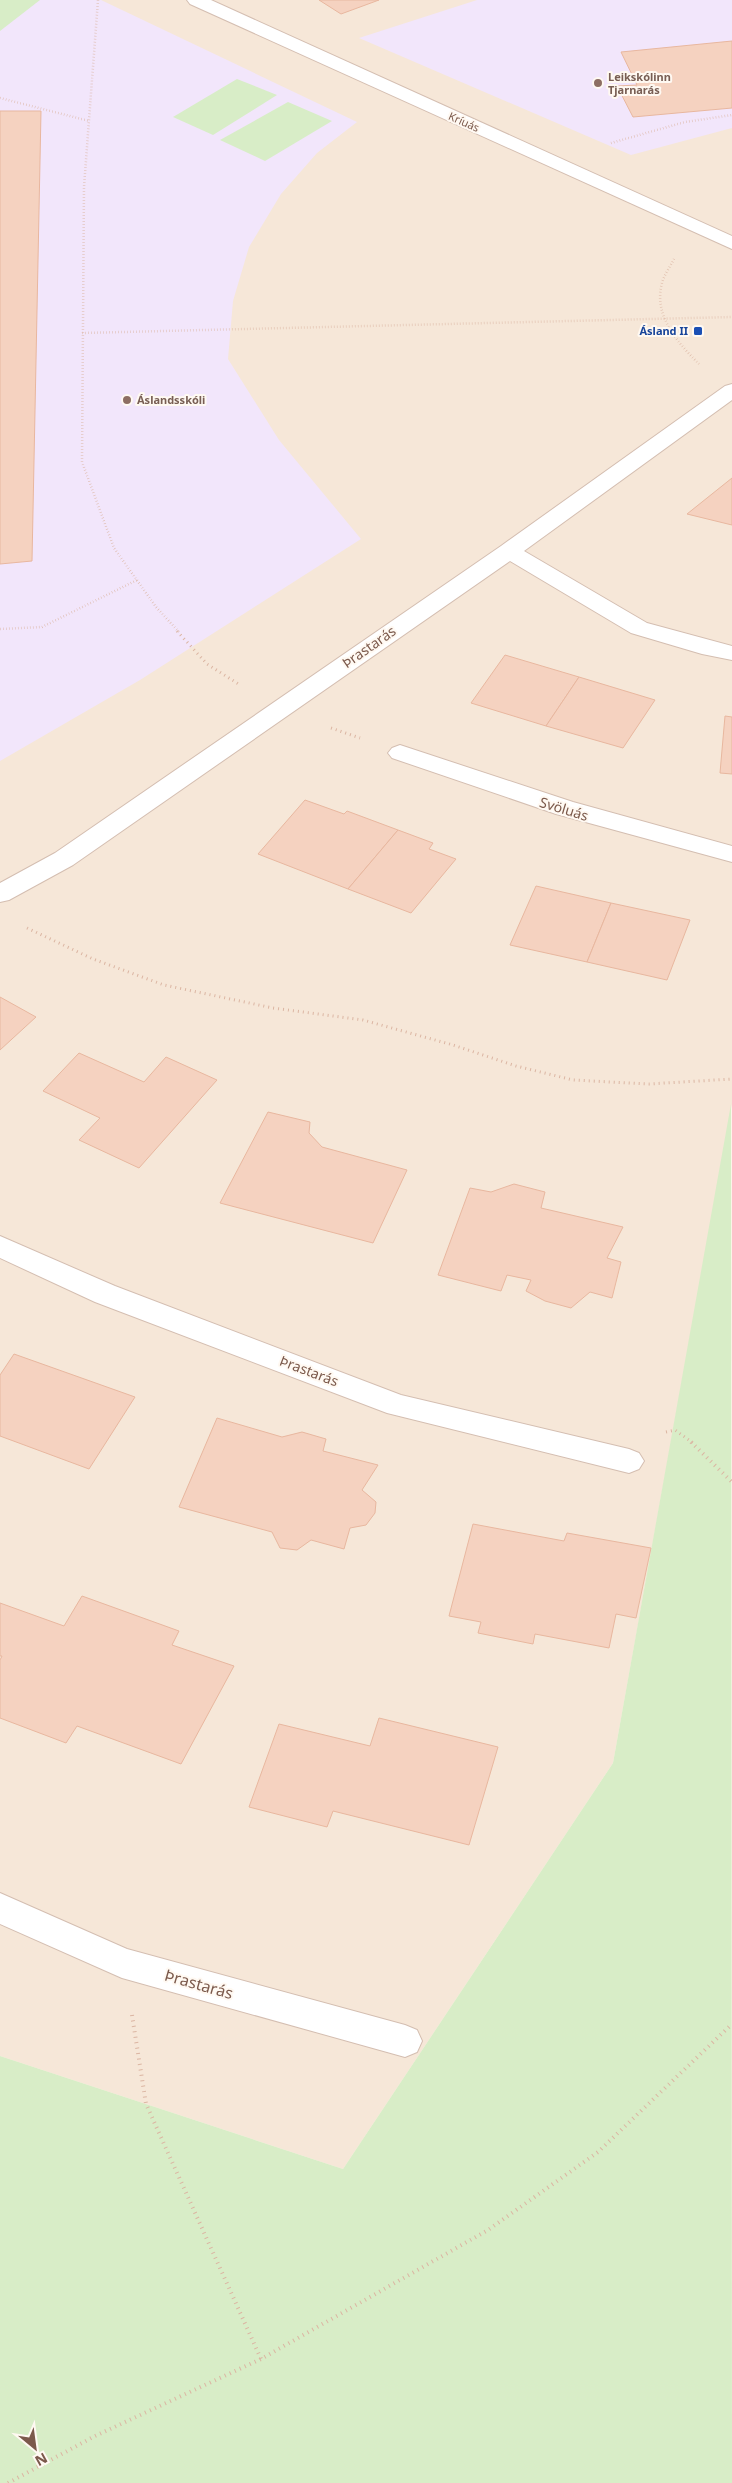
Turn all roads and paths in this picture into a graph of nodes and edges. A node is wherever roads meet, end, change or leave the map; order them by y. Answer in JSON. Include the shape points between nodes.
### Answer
{"nodes":[{"id":1,"x":98,"y":0,"type":"edge"},
{"id":2,"x":196,"y":0,"type":"edge"},
{"id":3,"x":0,"y":98,"type":"edge"},
{"id":4,"x":732,"y":115,"type":"edge"},
{"id":5,"x":89,"y":121,"type":"junction"},
{"id":6,"x":556,"y":164,"type":"junction"},
{"id":7,"x":706,"y":231,"type":"junction"},
{"id":8,"x":732,"y":243,"type":"edge"},
{"id":9,"x":732,"y":317,"type":"edge"},
{"id":10,"x":663,"y":318,"type":"junction"},
{"id":11,"x":82,"y":333,"type":"junction"},
{"id":12,"x":702,"y":367,"type":"dead end"},
{"id":13,"x":732,"y":390,"type":"edge"},
{"id":14,"x":509,"y":551,"type":"junction"},
{"id":15,"x":137,"y":580,"type":"junction"},
{"id":16,"x":0,"y":629,"type":"edge"},
{"id":17,"x":732,"y":653,"type":"edge"},
{"id":18,"x":279,"y":709,"type":"junction"},
{"id":19,"x":400,"y":753,"type":"joint"},
{"id":20,"x":732,"y":854,"type":"edge"},
{"id":21,"x":0,"y":894,"type":"edge"},
{"id":22,"x":25,"y":927,"type":"dead end"},
{"id":23,"x":732,"y":1079,"type":"edge"},
{"id":24,"x":0,"y":1246,"type":"edge"},
{"id":25,"x":629,"y":1461,"type":"joint"},
{"id":26,"x":732,"y":1482,"type":"edge"},
{"id":27,"x":0,"y":1908,"type":"edge"},
{"id":28,"x":122,"y":1963,"type":"junction"},
{"id":29,"x":732,"y":2024,"type":"edge"},
{"id":30,"x":405,"y":2041,"type":"dead end"},
{"id":31,"x":261,"y":2359,"type":"junction"},
{"id":32,"x":8,"y":2483,"type":"edge"}],
"edges":[{"from":1,"to":5,"type":"path"},
{"from":2,"to":6,"type":"street","name":"Kríuás"},
{"from":3,"to":5,"type":"path"},
{"from":4,"to":6,"type":"path","via":[[684,122],[623,139]]},
{"from":5,"to":11,"type":"path","via":[[84,187]]},
{"from":6,"to":7,"type":"street","name":"Kríuás"},
{"from":7,"to":8,"type":"street","name":"Kríuás"},
{"from":7,"to":10,"type":"path","via":[[676,256],[668,271],[661,286]]},
{"from":9,"to":10,"type":"path"},
{"from":10,"to":11,"type":"path"},
{"from":10,"to":12,"type":"path","via":[[678,344]]},
{"from":11,"to":15,"type":"path","via":[[82,462],[114,548]]},
{"from":13,"to":14,"type":"street","name":"Þrastarás"},
{"from":14,"to":17,"type":"street","via":[[639,628]]},
{"from":14,"to":18,"type":"street","name":"Þrastarás"},
{"from":15,"to":16,"type":"path","via":[[42,627]]},
{"from":15,"to":18,"type":"path","via":[[207,664]]},
{"from":18,"to":19,"type":"path"},
{"from":18,"to":21,"type":"street","name":"Þrastarás","via":[[64,858]]},
{"from":19,"to":20,"type":"street","name":"Svöluás","via":[[537,801],[648,835]]},
{"from":22,"to":23,"type":"path","via":[[93,959],[164,985],[273,1008],[363,1020],[573,1080],[649,1084]]},
{"from":24,"to":25,"type":"street","name":"Þrastarás","via":[[106,1294],[397,1405]]},
{"from":25,"to":26,"type":"path","via":[[655,1434],[676,1430],[700,1448]]},
{"from":27,"to":28,"type":"street","name":"Þrastarás"},
{"from":28,"to":30,"type":"street","name":"Þrastarás"},
{"from":28,"to":31,"type":"path","via":[[146,2104]]},
{"from":29,"to":31,"type":"path","via":[[598,2152],[488,2230]]},
{"from":31,"to":32,"type":"path","via":[[95,2436]]}]}
